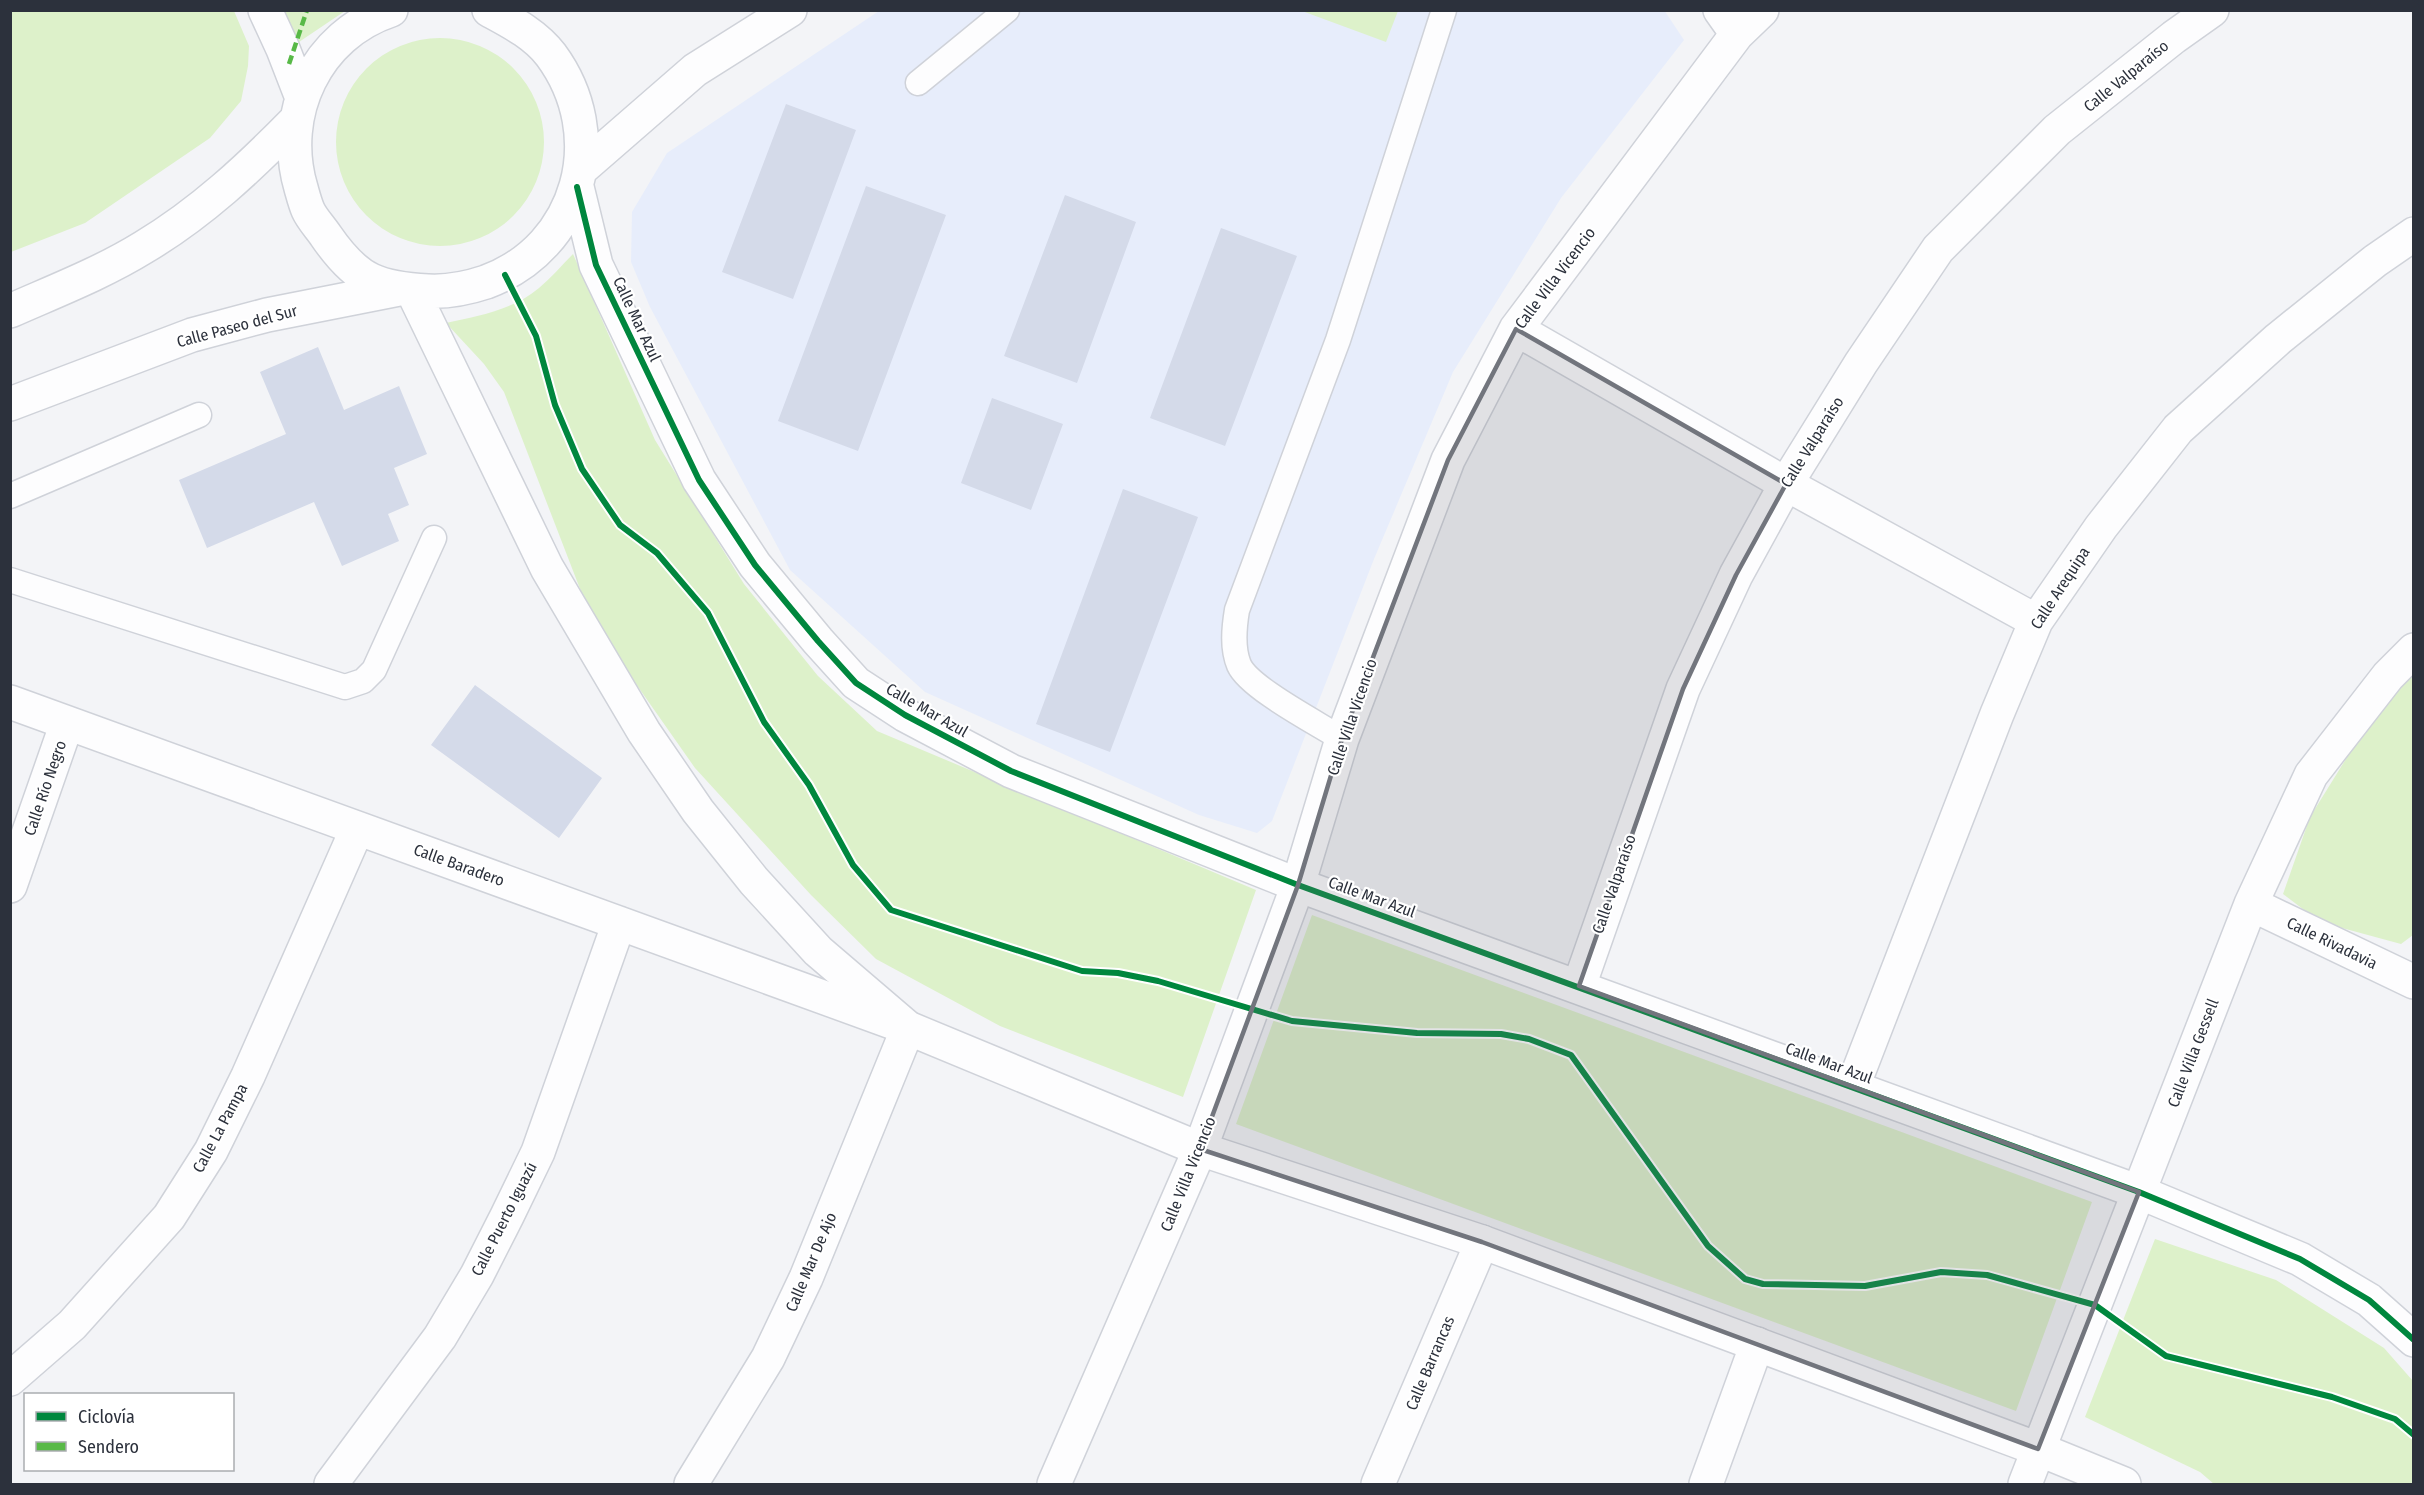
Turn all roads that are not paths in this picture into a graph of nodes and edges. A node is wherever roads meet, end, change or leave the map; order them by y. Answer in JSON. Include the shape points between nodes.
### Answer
{"nodes":[{"id":1,"x":265,"y":10,"type":"edge"},
{"id":2,"x":391,"y":10,"type":"edge"},
{"id":3,"x":489,"y":10,"type":"edge"},
{"id":4,"x":790,"y":10,"type":"edge"},
{"id":5,"x":1007,"y":10,"type":"edge"},
{"id":6,"x":1444,"y":10,"type":"edge"},
{"id":7,"x":1762,"y":10,"type":"edge"},
{"id":8,"x":2212,"y":10,"type":"edge"},
{"id":9,"x":1729,"y":22,"type":"edge"},
{"id":10,"x":918,"y":82,"type":"dead end"},
{"id":11,"x":299,"y":109,"type":"junction"},
{"id":12,"x":579,"y":179,"type":"junction"},
{"id":13,"x":2414,"y":234,"type":"edge"},
{"id":14,"x":406,"y":289,"type":"junction"},
{"id":15,"x":10,"y":311,"type":"edge"},
{"id":16,"x":1515,"y":329,"type":"junction"},
{"id":17,"x":10,"y":404,"type":"edge"},
{"id":18,"x":199,"y":416,"type":"dead end"},
{"id":19,"x":1786,"y":483,"type":"junction"},
{"id":20,"x":10,"y":496,"type":"edge"},
{"id":21,"x":434,"y":538,"type":"dead end"},
{"id":22,"x":10,"y":580,"type":"edge"},
{"id":23,"x":2036,"y":621,"type":"junction"},
{"id":24,"x":2414,"y":650,"type":"edge"},
{"id":25,"x":10,"y":702,"type":"edge"},
{"id":26,"x":67,"y":723,"type":"junction"},
{"id":27,"x":1341,"y":739,"type":"junction"},
{"id":28,"x":357,"y":829,"type":"junction"},
{"id":29,"x":1298,"y":885,"type":"junction"},
{"id":30,"x":10,"y":886,"type":"edge"},
{"id":31,"x":2251,"y":904,"type":"junction"},
{"id":32,"x":619,"y":923,"type":"junction"},
{"id":33,"x":2414,"y":982,"type":"edge"},
{"id":34,"x":1579,"y":986,"type":"junction"},
{"id":35,"x":908,"y":1028,"type":"junction"},
{"id":36,"x":1853,"y":1086,"type":"junction"},
{"id":37,"x":1200,"y":1149,"type":"junction"},
{"id":38,"x":2139,"y":1192,"type":"junction"},
{"id":39,"x":1482,"y":1242,"type":"junction"},
{"id":40,"x":2414,"y":1340,"type":"edge"},
{"id":41,"x":1757,"y":1344,"type":"junction"},
{"id":42,"x":10,"y":1379,"type":"edge"},
{"id":43,"x":2038,"y":1449,"type":"junction"},
{"id":44,"x":331,"y":1485,"type":"edge"},
{"id":45,"x":691,"y":1485,"type":"edge"},
{"id":46,"x":1054,"y":1485,"type":"edge"},
{"id":47,"x":1378,"y":1485,"type":"edge"},
{"id":48,"x":1706,"y":1485,"type":"edge"},
{"id":49,"x":2025,"y":1485,"type":"edge"},
{"id":50,"x":2124,"y":1485,"type":"edge"}],
"edges":[{"from":1,"to":11,"type":"street","via":[[283,49]]},
{"from":2,"to":11,"type":"street","via":[[374,16],[336,43],[315,69]]},
{"from":3,"to":12,"type":"street","via":[[519,26],[550,54],[571,89],[582,129]]},
{"from":4,"to":12,"type":"street","via":[[695,70]]},
{"from":5,"to":10,"type":"lane"},
{"from":6,"to":27,"type":"lane","via":[[1338,340],[1236,610],[1234,646],[1239,666],[1253,683]]},
{"from":7,"to":9,"type":"street","name":"Calle Villa Vicencio"},
{"from":8,"to":19,"type":"street","name":"Calle Valparaíso","via":[[2057,130],[1938,249]]},
{"from":9,"to":16,"type":"street","name":"Calle Villa Vicencio"},
{"from":11,"to":14,"type":"street","via":[[295,166],[308,209],[352,267],[370,280]]},
{"from":11,"to":15,"type":"street","via":[[244,172],[196,212],[143,248]]},
{"from":12,"to":14,"type":"street","via":[[561,223],[537,253],[505,275],[469,288]]},
{"from":12,"to":29,"type":"street","name":"Calle Mar Azul","via":[[597,265],[699,480],[755,565],[856,683],[905,715],[1011,771]]},
{"from":13,"to":23,"type":"street","name":"Calle Arequipa","via":[[2278,339],[2178,429],[2101,527]]},
{"from":14,"to":17,"type":"street","name":"Calle Paseo del Sur","via":[[267,315],[192,335]]},
{"from":14,"to":35,"type":"street","via":[[547,568],[644,732],[698,811],[754,881],[819,951]]},
{"from":16,"to":19,"type":"street"},
{"from":16,"to":27,"type":"street","name":"Calle Villa Vicencio","via":[[1448,460]]},
{"from":18,"to":20,"type":"lane"},
{"from":19,"to":23,"type":"street"},
{"from":19,"to":34,"type":"street","name":"Calle Valparaíso","via":[[1736,575],[1683,689]]},
{"from":21,"to":22,"type":"lane","via":[[374,670],[363,681],[345,687]]},
{"from":23,"to":36,"type":"street","name":"Calle Arequipa"},
{"from":24,"to":31,"type":"street","name":"Calle Villa Gessell","via":[[2388,676],[2311,775]]},
{"from":25,"to":26,"type":"street","name":"Calle Baradero"},
{"from":26,"to":28,"type":"street","name":"Calle Baradero"},
{"from":26,"to":30,"type":"street","name":"Calle Río Negro"},
{"from":27,"to":29,"type":"street","name":"Calle Villa Vicencio"},
{"from":28,"to":32,"type":"street","name":"Calle Baradero"},
{"from":28,"to":42,"type":"street","name":"Calle La Pampa","via":[[211,1151],[162,1226],[72,1325]]},
{"from":29,"to":34,"type":"street","name":"Calle Mar Azul"},
{"from":29,"to":37,"type":"street","name":"Calle Villa Vicencio"},
{"from":31,"to":33,"type":"street","name":"Calle Rivadavia"},
{"from":31,"to":38,"type":"street","name":"Calle Villa Gessell"},
{"from":32,"to":35,"type":"street","name":"Calle Baradero"},
{"from":32,"to":44,"type":"street","name":"Calle Puerto Iguazú","via":[[538,1152],[477,1275],[440,1337]]},
{"from":34,"to":36,"type":"street","name":"Calle Mar Azul"},
{"from":35,"to":37,"type":"street"},
{"from":35,"to":45,"type":"street","name":"Calle Mar De Ajo","via":[[797,1298],[768,1358]]},
{"from":36,"to":38,"type":"street","name":"Calle Mar Azul"},
{"from":37,"to":39,"type":"street"},
{"from":37,"to":46,"type":"street","name":"Calle Villa Vicencio"},
{"from":38,"to":40,"type":"street","name":"Calle Mar Azul","via":[[2300,1259],[2369,1300]]},
{"from":38,"to":43,"type":"street","name":"Calle Villa Gessell"},
{"from":39,"to":41,"type":"street"},
{"from":39,"to":47,"type":"street","name":"Calle Barrancas"},
{"from":41,"to":43,"type":"street"},
{"from":41,"to":48,"type":"street"},
{"from":43,"to":49,"type":"street","name":"Calle Villa Gessell"},
{"from":43,"to":50,"type":"street"}]}
